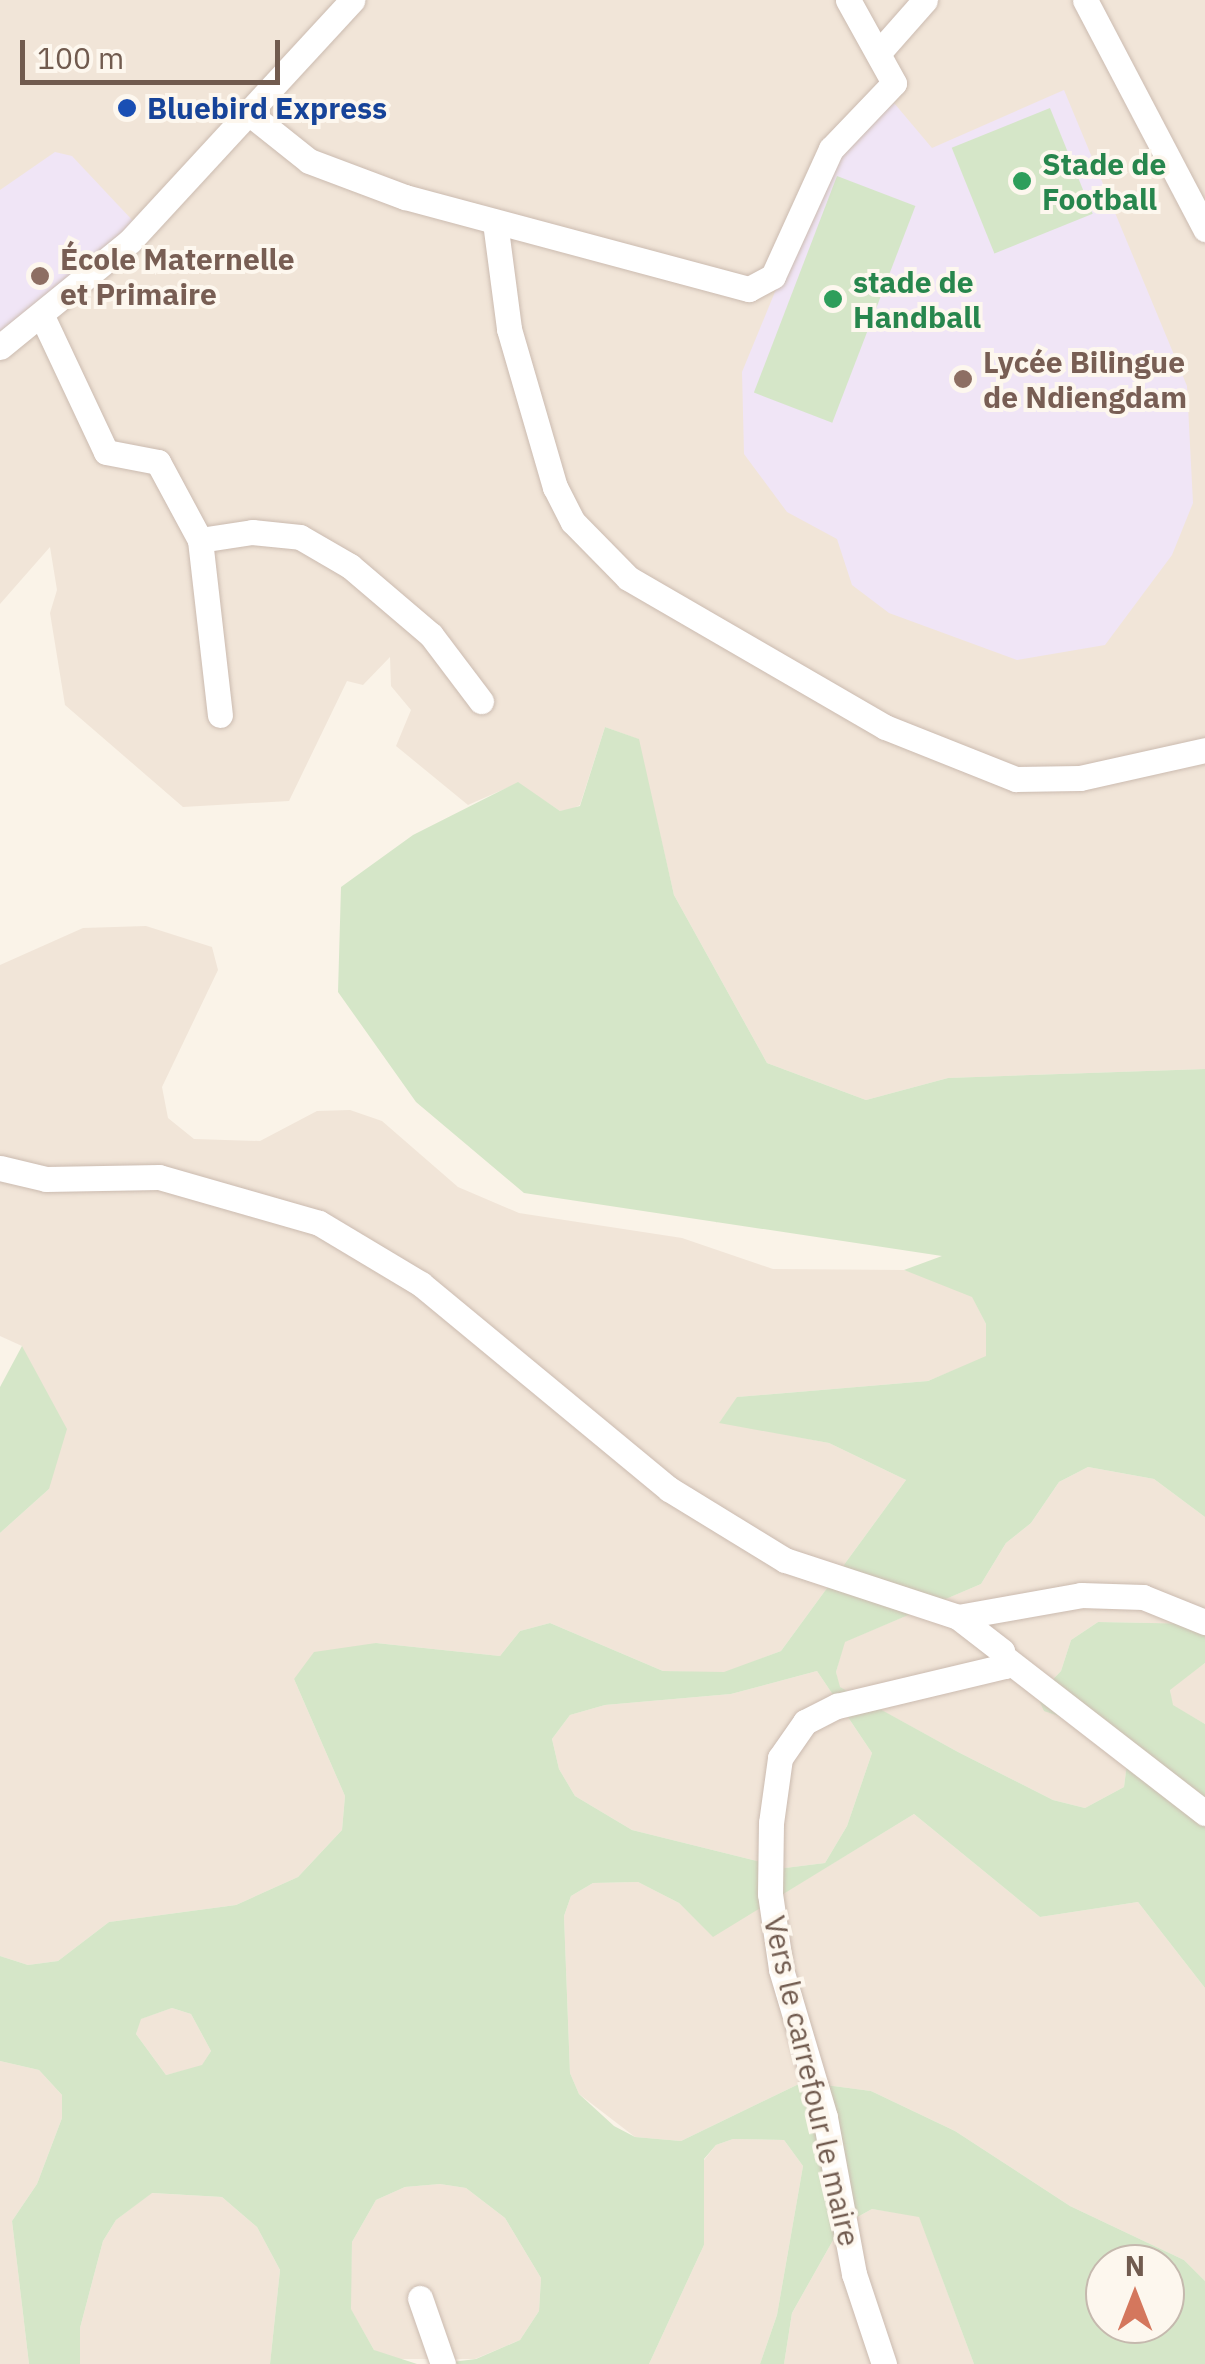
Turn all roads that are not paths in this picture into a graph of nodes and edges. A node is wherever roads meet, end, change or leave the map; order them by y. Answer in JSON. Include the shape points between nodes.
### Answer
{"nodes":[{"id":1,"x":352,"y":0,"type":"edge"},
{"id":2,"x":848,"y":0,"type":"edge"},
{"id":3,"x":925,"y":0,"type":"edge"},
{"id":4,"x":1085,"y":0,"type":"edge"},
{"id":5,"x":880,"y":50,"type":"junction"},
{"id":6,"x":250,"y":114,"type":"junction"},
{"id":7,"x":495,"y":222,"type":"junction"},
{"id":8,"x":1205,"y":229,"type":"edge"},
{"id":9,"x":42,"y":316,"type":"junction"},
{"id":10,"x":0,"y":347,"type":"edge"},
{"id":11,"x":200,"y":540,"type":"junction"},
{"id":12,"x":481,"y":701,"type":"dead end"},
{"id":13,"x":220,"y":715,"type":"dead end"},
{"id":14,"x":1205,"y":750,"type":"edge"},
{"id":15,"x":0,"y":1168,"type":"edge"},
{"id":16,"x":958,"y":1617,"type":"junction"},
{"id":17,"x":1205,"y":1622,"type":"edge"},
{"id":18,"x":1005,"y":1658,"type":"junction"},
{"id":19,"x":1205,"y":1812,"type":"edge"},
{"id":20,"x":420,"y":2298,"type":"dead end"},
{"id":21,"x":443,"y":2364,"type":"edge"},
{"id":22,"x":884,"y":2364,"type":"edge"}],
"edges":[{"from":1,"to":6,"type":"street"},
{"from":2,"to":5,"type":"street"},
{"from":3,"to":5,"type":"street"},
{"from":4,"to":8,"type":"street"},
{"from":5,"to":7,"type":"street","via":[[894,83],[831,149],[772,276],[748,290]]},
{"from":6,"to":7,"type":"street","via":[[294,152],[328,170]]},
{"from":6,"to":9,"type":"street","via":[[130,241]]},
{"from":7,"to":14,"type":"street","via":[[509,330],[555,487],[584,536],[628,578],[884,727],[1016,779],[1098,775]]},
{"from":9,"to":10,"type":"street"},
{"from":9,"to":11,"type":"street","via":[[106,452],[158,462]]},
{"from":11,"to":12,"type":"street","via":[[252,532],[300,537],[350,566],[431,635]]},
{"from":11,"to":13,"type":"street"},
{"from":15,"to":16,"type":"street","via":[[46,1180],[159,1178],[319,1223],[421,1284],[669,1488],[768,1550]]},
{"from":16,"to":17,"type":"street","via":[[1081,1596],[1143,1598]]},
{"from":16,"to":18,"type":"street"},
{"from":18,"to":19,"type":"street"},
{"from":18,"to":22,"type":"street","name":"Vers le carrefour le maire","via":[[998,1671],[837,1706],[805,1722],[780,1758],[770,1894],[781,1970],[825,2117],[854,2274]]},
{"from":20,"to":21,"type":"street"}]}
